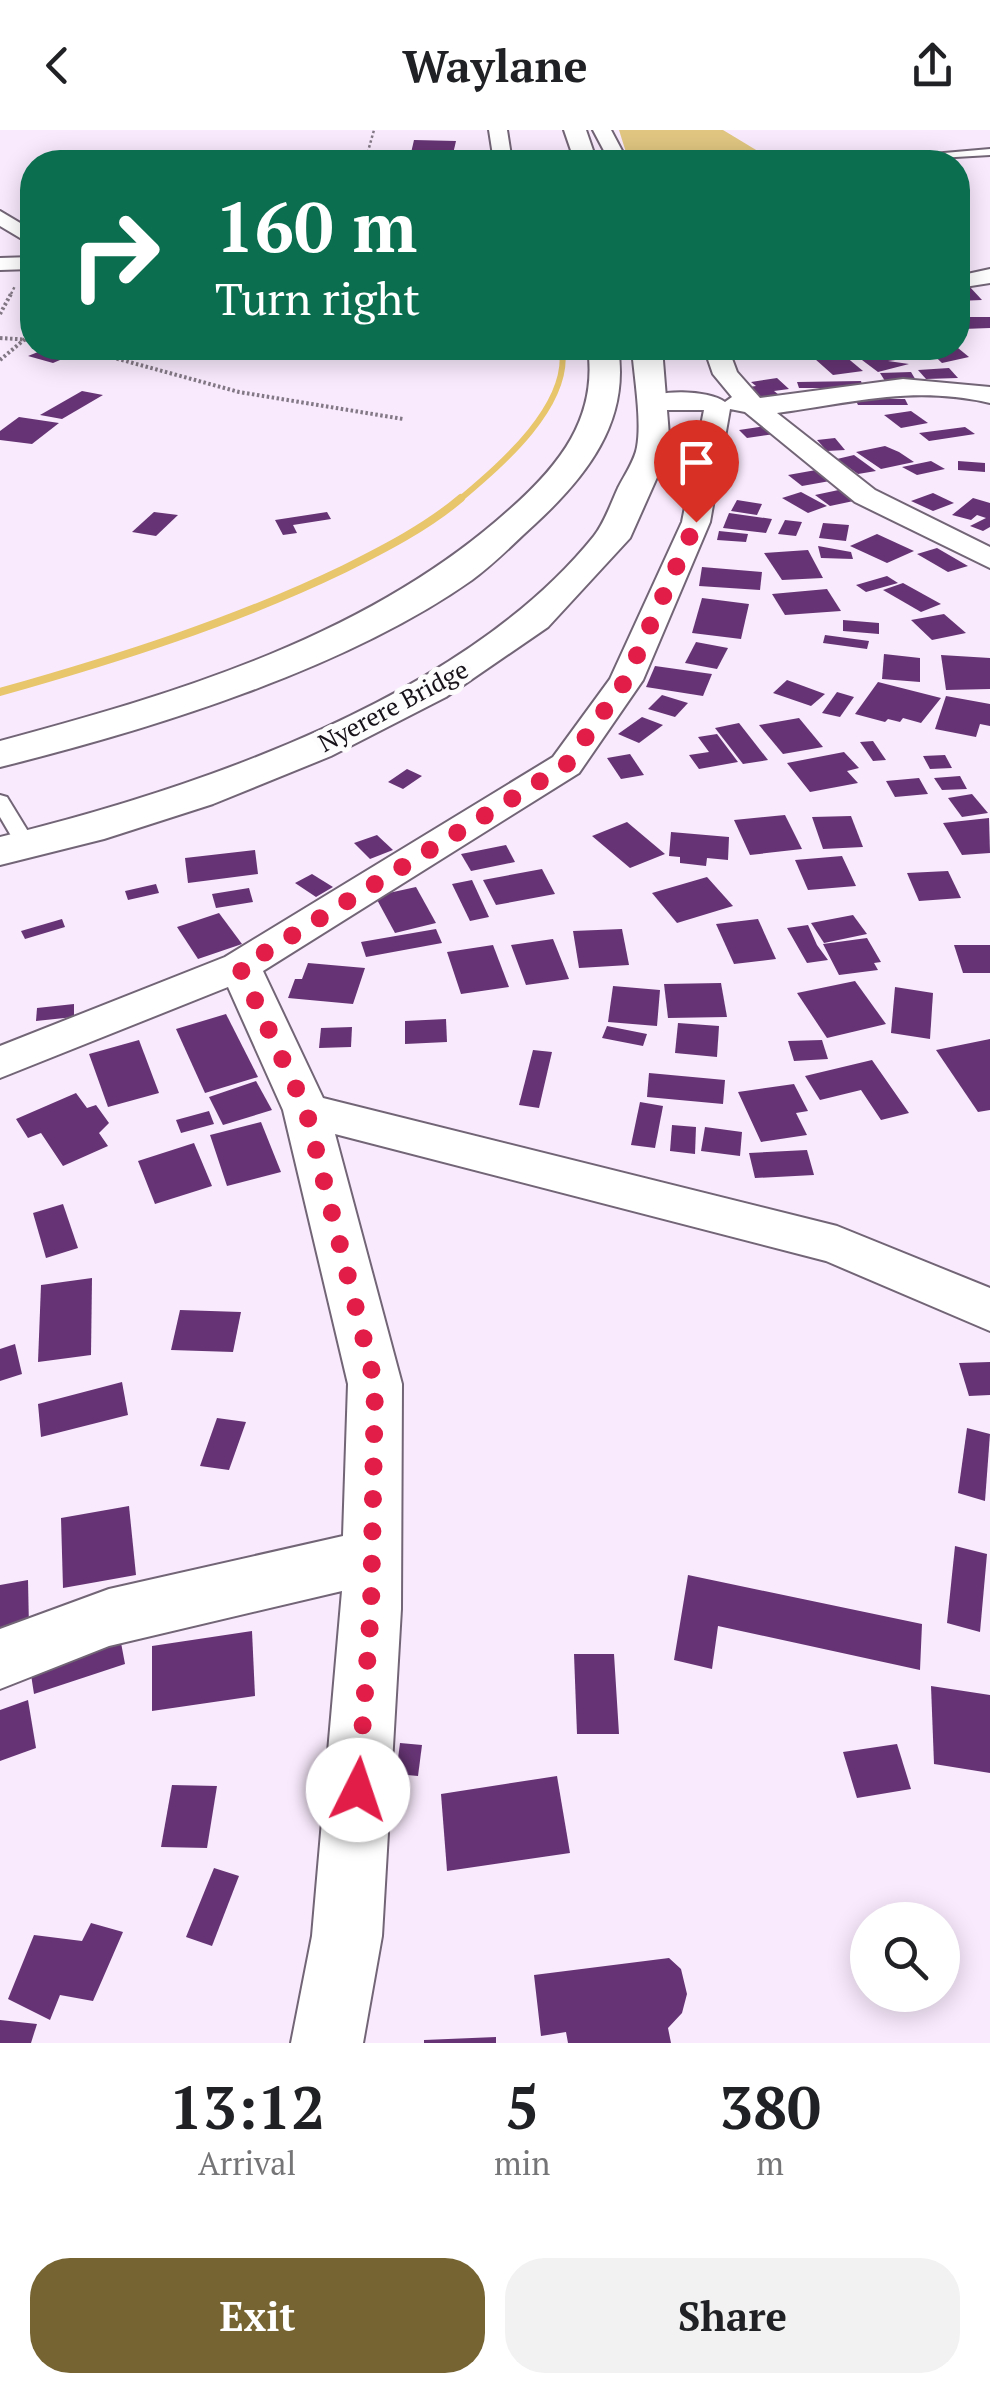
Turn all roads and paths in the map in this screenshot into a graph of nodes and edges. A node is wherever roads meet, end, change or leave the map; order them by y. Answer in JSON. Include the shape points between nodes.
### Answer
{"nodes":[{"id":1,"x":20,"y":344,"type":"edge"},
{"id":2,"x":0,"y":360,"type":"edge"},
{"id":3,"x":117,"y":360,"type":"edge"},
{"id":4,"x":603,"y":360,"type":"edge"},
{"id":5,"x":649,"y":360,"type":"edge"},
{"id":6,"x":720,"y":360,"type":"edge"},
{"id":7,"x":990,"y":395,"type":"edge"},
{"id":8,"x":655,"y":402,"type":"junction"},
{"id":9,"x":710,"y":404,"type":"junction"},
{"id":10,"x":755,"y":408,"type":"junction"},
{"id":11,"x":403,"y":419,"type":"dead end"},
{"id":12,"x":989,"y":558,"type":"edge"},
{"id":13,"x":0,"y":754,"type":"edge"},
{"id":14,"x":0,"y":801,"type":"edge"},
{"id":15,"x":13,"y":849,"type":"edge"},
{"id":16,"x":240,"y":968,"type":"junction"},
{"id":17,"x":0,"y":1063,"type":"edge"},
{"id":18,"x":306,"y":1110,"type":"junction"},
{"id":19,"x":990,"y":1310,"type":"edge"},
{"id":20,"x":373,"y":1555,"type":"junction"},
{"id":21,"x":0,"y":1659,"type":"edge"},
{"id":22,"x":327,"y":2043,"type":"edge"}],
"edges":[{"from":1,"to":2,"type":"path"},
{"from":3,"to":11,"type":"path","via":[[328,411]]},
{"from":4,"to":13,"type":"main road","via":[[598,416],[574,468],[469,564],[397,609],[237,681]]},
{"from":5,"to":8,"type":"main road","name":"Nyerere Bridge"},
{"from":6,"to":10,"type":"street"},
{"from":7,"to":10,"type":"street","via":[[930,387],[854,390]]},
{"from":8,"to":9,"type":"street"},
{"from":8,"to":15,"type":"main road","name":"Nyerere Bridge","via":[[658,435],[638,496],[592,563],[496,649],[411,702],[306,752],[129,818]]},
{"from":9,"to":10,"type":"street"},
{"from":9,"to":16,"type":"street","via":[[716,418],[696,522],[626,680],[566,765]]},
{"from":10,"to":12,"type":"street","via":[[866,496]]},
{"from":14,"to":15,"type":"lane"},
{"from":16,"to":17,"type":"street"},
{"from":16,"to":18,"type":"street"},
{"from":18,"to":19,"type":"street","via":[[837,1245]]},
{"from":18,"to":20,"type":"street","via":[[375,1384]]},
{"from":20,"to":21,"type":"street","via":[[174,1600],[70,1629]]},
{"from":20,"to":22,"type":"street","via":[[348,1936]]}]}
